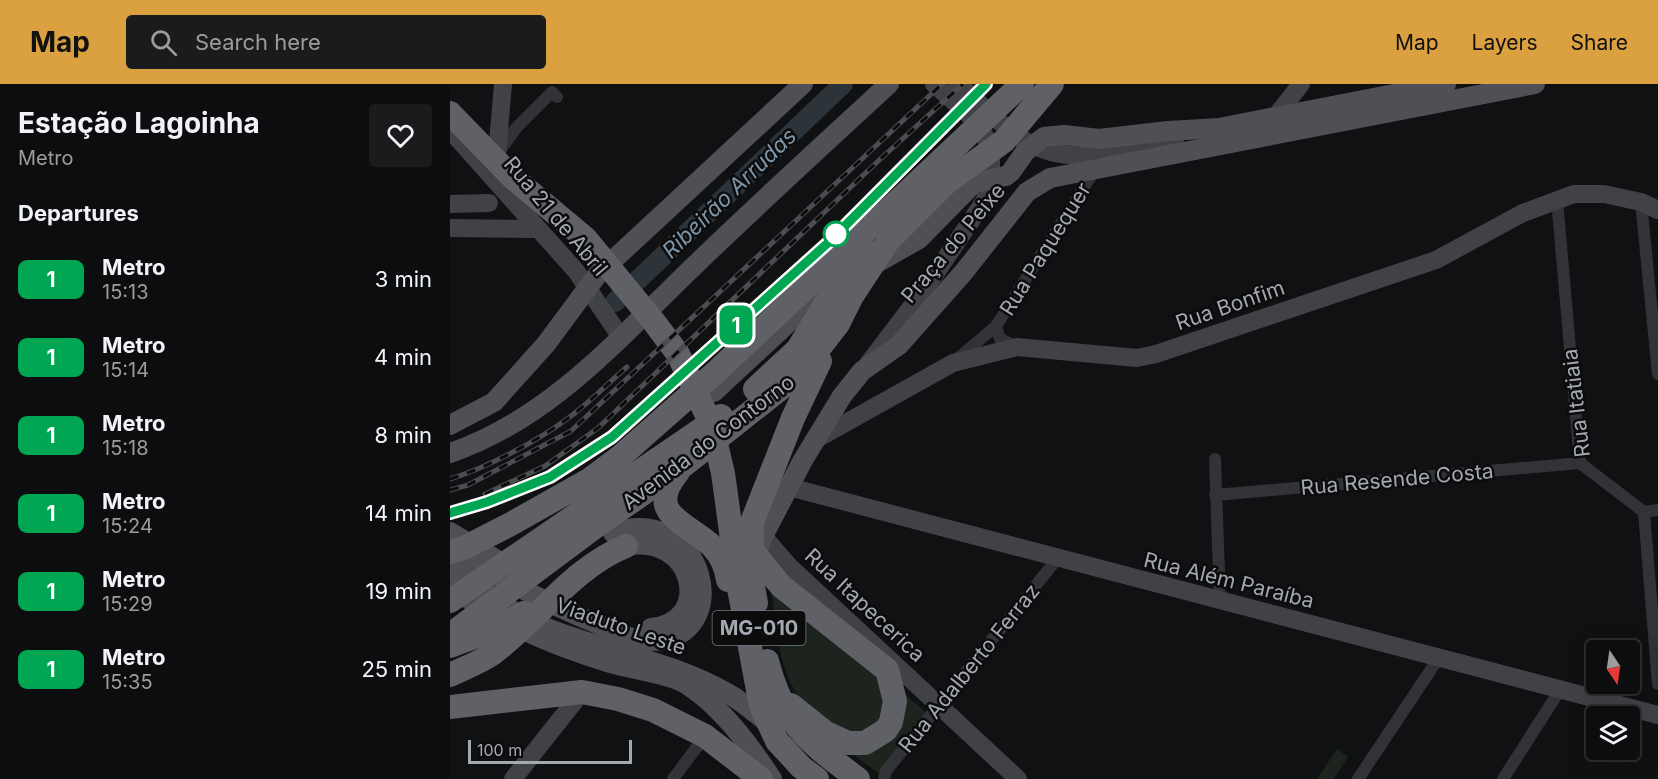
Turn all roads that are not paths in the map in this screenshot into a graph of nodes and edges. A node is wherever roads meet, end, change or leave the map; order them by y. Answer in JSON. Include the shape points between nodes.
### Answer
{"nodes":[{"id":1,"x":502,"y":84,"type":"edge"},
{"id":2,"x":803,"y":84,"type":"edge"},
{"id":3,"x":889,"y":84,"type":"edge"},
{"id":4,"x":934,"y":84,"type":"edge"},
{"id":5,"x":958,"y":84,"type":"edge"},
{"id":6,"x":1022,"y":84,"type":"edge"},
{"id":7,"x":1052,"y":84,"type":"edge"},
{"id":8,"x":1301,"y":84,"type":"edge"},
{"id":9,"x":1446,"y":84,"type":"edge"},
{"id":10,"x":1535,"y":84,"type":"edge"},
{"id":11,"x":557,"y":97,"type":"dead end"},
{"id":12,"x":450,"y":113,"type":"edge"},
{"id":13,"x":1276,"y":116,"type":"junction"},
{"id":14,"x":1219,"y":128,"type":"junction"},
{"id":15,"x":450,"y":130,"type":"edge"},
{"id":16,"x":497,"y":154,"type":"junction"},
{"id":17,"x":1094,"y":171,"type":"junction"},
{"id":18,"x":500,"y":183,"type":"junction"},
{"id":19,"x":1557,"y":199,"type":"junction"},
{"id":20,"x":1641,"y":202,"type":"junction"},
{"id":21,"x":489,"y":203,"type":"junction"},
{"id":22,"x":450,"y":204,"type":"edge"},
{"id":23,"x":1658,"y":210,"type":"edge"},
{"id":24,"x":881,"y":214,"type":"junction"},
{"id":25,"x":450,"y":228,"type":"edge"},
{"id":26,"x":509,"y":228,"type":"junction"},
{"id":27,"x":538,"y":229,"type":"junction"},
{"id":28,"x":587,"y":285,"type":"junction"},
{"id":29,"x":838,"y":324,"type":"junction"},
{"id":30,"x":996,"y":326,"type":"junction"},
{"id":31,"x":620,"y":336,"type":"junction"},
{"id":32,"x":1017,"y":347,"type":"junction"},
{"id":33,"x":953,"y":363,"type":"junction"},
{"id":34,"x":862,"y":371,"type":"junction"},
{"id":35,"x":1658,"y":374,"type":"edge"},
{"id":36,"x":714,"y":392,"type":"junction"},
{"id":37,"x":450,"y":425,"type":"edge"},
{"id":38,"x":815,"y":440,"type":"junction"},
{"id":39,"x":450,"y":453,"type":"edge"},
{"id":40,"x":1215,"y":459,"type":"dead end"},
{"id":41,"x":1580,"y":463,"type":"junction"},
{"id":42,"x":684,"y":465,"type":"junction"},
{"id":43,"x":590,"y":480,"type":"junction"},
{"id":44,"x":789,"y":487,"type":"junction"},
{"id":45,"x":1215,"y":495,"type":"junction"},
{"id":46,"x":728,"y":504,"type":"junction"},
{"id":47,"x":1658,"y":510,"type":"edge"},
{"id":48,"x":1644,"y":512,"type":"junction"},
{"id":49,"x":450,"y":532,"type":"edge"},
{"id":50,"x":763,"y":536,"type":"junction"},
{"id":51,"x":620,"y":539,"type":"junction"},
{"id":52,"x":567,"y":548,"type":"junction"},
{"id":53,"x":450,"y":550,"type":"edge"},
{"id":54,"x":1057,"y":558,"type":"junction"},
{"id":55,"x":508,"y":560,"type":"junction"},
{"id":56,"x":753,"y":562,"type":"junction"},
{"id":57,"x":450,"y":567,"type":"edge"},
{"id":58,"x":450,"y":587,"type":"edge"},
{"id":59,"x":556,"y":596,"type":"junction"},
{"id":60,"x":450,"y":601,"type":"edge"},
{"id":61,"x":1221,"y":602,"type":"junction"},
{"id":62,"x":450,"y":635,"type":"edge"},
{"id":63,"x":450,"y":646,"type":"edge"},
{"id":64,"x":1440,"y":656,"type":"junction"},
{"id":65,"x":886,"y":670,"type":"junction"},
{"id":66,"x":450,"y":675,"type":"edge"},
{"id":67,"x":1658,"y":684,"type":"edge"},
{"id":68,"x":1560,"y":690,"type":"junction"},
{"id":69,"x":582,"y":692,"type":"junction"},
{"id":70,"x":775,"y":692,"type":"junction"},
{"id":71,"x":524,"y":698,"type":"junction"},
{"id":72,"x":939,"y":705,"type":"junction"},
{"id":73,"x":457,"y":712,"type":"edge"},
{"id":74,"x":1658,"y":715,"type":"edge"},
{"id":75,"x":552,"y":727,"type":"junction"},
{"id":76,"x":781,"y":733,"type":"junction"},
{"id":77,"x":705,"y":735,"type":"junction"},
{"id":78,"x":513,"y":779,"type":"edge"},
{"id":79,"x":673,"y":779,"type":"edge"},
{"id":80,"x":761,"y":779,"type":"edge"},
{"id":81,"x":772,"y":779,"type":"edge"},
{"id":82,"x":817,"y":779,"type":"edge"},
{"id":83,"x":828,"y":779,"type":"edge"},
{"id":84,"x":858,"y":779,"type":"edge"},
{"id":85,"x":884,"y":779,"type":"edge"},
{"id":86,"x":1018,"y":779,"type":"edge"},
{"id":87,"x":1358,"y":779,"type":"edge"},
{"id":88,"x":1503,"y":779,"type":"edge"}],
"edges":[{"from":1,"to":16,"type":"street"},
{"from":2,"to":28,"type":"main road"},
{"from":3,"to":31,"type":"main road"},
{"from":4,"to":34,"type":"street","via":[[977,122],[987,138],[991,177],[985,200],[925,289]]},
{"from":5,"to":14,"type":"street","via":[[1027,142],[1053,154],[1103,154]]},
{"from":6,"to":24,"type":"highway","name":"Avenida do Contorno"},
{"from":7,"to":29,"type":"highway","name":"Avenida do Contorno","via":[[1004,141],[947,182],[888,241]]},
{"from":8,"to":13,"type":"street"},
{"from":9,"to":13,"type":"main road"},
{"from":10,"to":17,"type":"main road","name":"Praça do Peixe"},
{"from":11,"to":16,"type":"street","via":[[552,92]]},
{"from":12,"to":46,"type":"highway","via":[[512,177],[586,239],[678,354],[711,424]]},
{"from":13,"to":14,"type":"main road"},
{"from":14,"to":36,"type":"main road","via":[[1099,139],[1054,135],[1035,142],[1006,176],[984,180],[966,190],[919,239],[834,285]]},
{"from":15,"to":18,"type":"street","name":"Rua 21 de Abril"},
{"from":16,"to":18,"type":"street"},
{"from":17,"to":30,"type":"street","name":"Rua Paquequer"},
{"from":17,"to":34,"type":"main road","name":"Praça do Peixe","via":[[1050,178],[1027,192],[899,345]]},
{"from":18,"to":21,"type":"street"},
{"from":18,"to":27,"type":"street","name":"Rua 21 de Abril"},
{"from":19,"to":20,"type":"street","name":"Rua Bonfim","via":[[1574,194],[1604,194]]},
{"from":19,"to":32,"type":"street","name":"Rua Bonfim","via":[[1436,260],[1156,354],[1137,358]]},
{"from":19,"to":41,"type":"street","name":"Rua Itatiaia"},
{"from":20,"to":23,"type":"street","name":"Rua Bonfim"},
{"from":20,"to":35,"type":"street"},
{"from":21,"to":22,"type":"street"},
{"from":21,"to":26,"type":"street","via":[[499,209]]},
{"from":24,"to":43,"type":"highway","name":"Avenida do Contorno","via":[[716,372]]},
{"from":24,"to":55,"type":"highway","name":"Avenida do Contorno","via":[[798,348],[773,374],[675,448]]},
{"from":25,"to":26,"type":"street"},
{"from":26,"to":27,"type":"street"},
{"from":27,"to":28,"type":"street","name":"Rua 21 de Abril"},
{"from":28,"to":31,"type":"street","name":"Rua 21 de Abril"},
{"from":28,"to":37,"type":"main road","via":[[546,344],[494,402]]},
{"from":29,"to":42,"type":"highway","name":"Avenida do Contorno","via":[[800,373]]},
{"from":29,"to":56,"type":"highway","via":[[793,418],[753,522]]},
{"from":30,"to":32,"type":"street","name":"Rua Paquequer","via":[[1000,339]]},
{"from":30,"to":33,"type":"street","name":"Rua Paquequer"},
{"from":31,"to":39,"type":"main road","via":[[586,369],[519,422]]},
{"from":32,"to":33,"type":"street","name":"Rua Bonfim"},
{"from":33,"to":38,"type":"street","name":"Rua Bonfim"},
{"from":34,"to":38,"type":"main road","name":"Praça do Peixe"},
{"from":36,"to":43,"type":"highway","via":[[627,459]]},
{"from":36,"to":55,"type":"highway","via":[[659,447]]},
{"from":38,"to":44,"type":"main road","name":"Praça do Peixe"},
{"from":40,"to":45,"type":"street"},
{"from":41,"to":45,"type":"street","name":"Rua Resende Costa"},
{"from":41,"to":48,"type":"street","name":"Rua Itatiaia"},
{"from":42,"to":52,"type":"highway","name":"Avenida do Contorno"},
{"from":42,"to":76,"type":"highway","via":[[670,482],[664,495],[665,506],[670,515],[713,547],[725,563],[752,683]]},
{"from":43,"to":53,"type":"highway","name":"Avenida do Contorno","via":[[488,536]]},
{"from":44,"to":50,"type":"main road","name":"Praça do Peixe"},
{"from":44,"to":54,"type":"street","name":"Rua Além Paraíba"},
{"from":45,"to":61,"type":"street"},
{"from":46,"to":65,"type":"highway","via":[[743,539],[781,586]]},
{"from":46,"to":82,"type":"highway","via":[[760,706],[777,741]]},
{"from":47,"to":48,"type":"street"},
{"from":48,"to":67,"type":"street"},
{"from":49,"to":51,"type":"main road","name":"Viaduto Leste","via":[[592,610],[647,628],[668,624],[686,607],[689,584],[685,570],[666,550]]},
{"from":50,"to":56,"type":"main road","name":"Praça do Peixe"},
{"from":50,"to":72,"type":"street","name":"Rua Itapecerica","via":[[788,565]]},
{"from":51,"to":52,"type":"highway"},
{"from":51,"to":53,"type":"main road","name":"Viaduto Leste","via":[[640,527],[668,534],[682,545],[699,570],[703,596],[695,617],[673,636],[651,641],[619,633],[532,596]]},
{"from":51,"to":59,"type":"highway"},
{"from":52,"to":62,"type":"highway","name":"Avenida do Contorno"},
{"from":54,"to":61,"type":"street","name":"Rua Além Paraíba"},
{"from":54,"to":72,"type":"street","name":"Rua Adalberto Ferraz"},
{"from":55,"to":60,"type":"highway","name":"Avenida do Contorno"},
{"from":56,"to":70,"type":"highway","number":"MG-010","via":[[759,627]]},
{"from":57,"to":76,"type":"main road","name":"Viaduto Leste","via":[[503,605],[545,627],[705,681]]},
{"from":58,"to":81,"type":"main road","name":"Viaduto Leste","via":[[534,637],[684,683],[712,703]]},
{"from":59,"to":63,"type":"highway","via":[[490,631]]},
{"from":59,"to":66,"type":"highway","via":[[490,655]]},
{"from":61,"to":64,"type":"street","name":"Rua Além Paraíba"},
{"from":64,"to":68,"type":"street","name":"Rua Além Paraíba"},
{"from":64,"to":87,"type":"street"},
{"from":65,"to":70,"type":"highway","via":[[895,701],[891,722],[865,743],[848,743],[826,733]]},
{"from":65,"to":72,"type":"street","name":"Rua Itapecerica"},
{"from":68,"to":74,"type":"street","name":"Rua Além Paraíba"},
{"from":68,"to":88,"type":"street"},
{"from":69,"to":71,"type":"highway"},
{"from":69,"to":75,"type":"street"},
{"from":69,"to":77,"type":"highway","via":[[653,710]]},
{"from":70,"to":84,"type":"highway","number":"MG-010","via":[[801,734]]},
{"from":71,"to":73,"type":"highway"},
{"from":71,"to":75,"type":"street","via":[[547,709]]},
{"from":72,"to":85,"type":"street","name":"Rua Adalberto Ferraz","via":[[886,771]]},
{"from":72,"to":86,"type":"street","name":"Rua Itapecerica"},
{"from":75,"to":78,"type":"street"},
{"from":76,"to":83,"type":"main road","name":"Viaduto Leste","via":[[804,760]]},
{"from":77,"to":79,"type":"street"},
{"from":77,"to":80,"type":"highway"}]}
